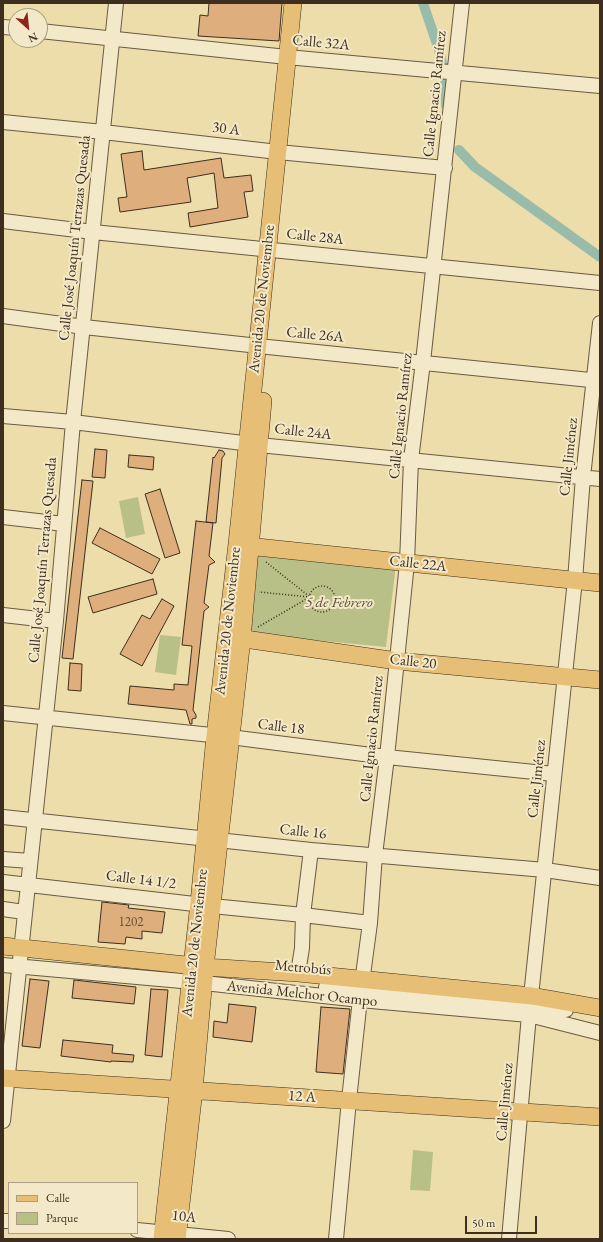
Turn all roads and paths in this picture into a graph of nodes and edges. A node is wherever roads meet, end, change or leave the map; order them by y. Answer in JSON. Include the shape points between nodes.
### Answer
{"nodes":[{"id":1,"x":116,"y":3,"type":"edge"},
{"id":2,"x":293,"y":3,"type":"edge"},
{"id":3,"x":305,"y":3,"type":"edge"},
{"id":4,"x":462,"y":3,"type":"edge"},
{"id":5,"x":48,"y":32,"type":"edge"},
{"id":6,"x":112,"y":39,"type":"junction"},
{"id":7,"x":293,"y":57,"type":"junction"},
{"id":8,"x":454,"y":72,"type":"junction"},
{"id":9,"x":600,"y":86,"type":"edge"},
{"id":10,"x":3,"y":122,"type":"edge"},
{"id":11,"x":103,"y":132,"type":"junction"},
{"id":12,"x":283,"y":152,"type":"junction"},
{"id":13,"x":444,"y":168,"type":"junction"},
{"id":14,"x":3,"y":221,"type":"edge"},
{"id":15,"x":93,"y":232,"type":"junction"},
{"id":16,"x":274,"y":250,"type":"junction"},
{"id":17,"x":434,"y":266,"type":"junction"},
{"id":18,"x":600,"y":282,"type":"edge"},
{"id":19,"x":3,"y":316,"type":"edge"},
{"id":20,"x":600,"y":324,"type":"edge"},
{"id":21,"x":84,"y":327,"type":"junction"},
{"id":22,"x":262,"y":346,"type":"junction"},
{"id":23,"x":423,"y":362,"type":"junction"},
{"id":24,"x":597,"y":381,"type":"edge"},
{"id":25,"x":3,"y":416,"type":"edge"},
{"id":26,"x":73,"y":422,"type":"junction"},
{"id":27,"x":253,"y":444,"type":"junction"},
{"id":28,"x":411,"y":460,"type":"junction"},
{"id":29,"x":583,"y":477,"type":"junction"},
{"id":30,"x":600,"y":480,"type":"edge"},
{"id":31,"x":3,"y":517,"type":"edge"},
{"id":32,"x":64,"y":524,"type":"junction"},
{"id":33,"x":243,"y":545,"type":"junction"},
{"id":34,"x":263,"y":559,"type":"dead end"},
{"id":35,"x":407,"y":563,"type":"junction"},
{"id":36,"x":575,"y":580,"type":"junction"},
{"id":37,"x":600,"y":583,"type":"edge"},
{"id":38,"x":259,"y":592,"type":"dead end"},
{"id":39,"x":310,"y":597,"type":"junction"},
{"id":40,"x":3,"y":615,"type":"edge"},
{"id":41,"x":56,"y":621,"type":"junction"},
{"id":42,"x":241,"y":635,"type":"junction"},
{"id":43,"x":398,"y":661,"type":"junction"},
{"id":44,"x":564,"y":676,"type":"junction"},
{"id":45,"x":600,"y":680,"type":"edge"},
{"id":46,"x":3,"y":713,"type":"edge"},
{"id":47,"x":45,"y":717,"type":"junction"},
{"id":48,"x":222,"y":736,"type":"junction"},
{"id":49,"x":387,"y":757,"type":"junction"},
{"id":50,"x":554,"y":774,"type":"junction"},
{"id":51,"x":3,"y":817,"type":"edge"},
{"id":52,"x":35,"y":820,"type":"junction"},
{"id":53,"x":212,"y":839,"type":"junction"},
{"id":54,"x":311,"y":850,"type":"junction"},
{"id":55,"x":375,"y":855,"type":"junction"},
{"id":56,"x":3,"y":859,"type":"edge"},
{"id":57,"x":30,"y":861,"type":"junction"},
{"id":58,"x":545,"y":870,"type":"junction"},
{"id":59,"x":600,"y":878,"type":"edge"},
{"id":60,"x":3,"y":882,"type":"edge"},
{"id":61,"x":27,"y":884,"type":"junction"},
{"id":62,"x":206,"y":905,"type":"junction"},
{"id":63,"x":3,"y":909,"type":"edge"},
{"id":64,"x":24,"y":912,"type":"junction"},
{"id":65,"x":303,"y":915,"type":"junction"},
{"id":66,"x":370,"y":923,"type":"junction"},
{"id":67,"x":3,"y":946,"type":"edge"},
{"id":68,"x":3,"y":956,"type":"edge"},
{"id":69,"x":20,"y":957,"type":"junction"},
{"id":70,"x":3,"y":965,"type":"edge"},
{"id":71,"x":298,"y":973,"type":"junction"},
{"id":72,"x":198,"y":975,"type":"junction"},
{"id":73,"x":361,"y":990,"type":"junction"},
{"id":74,"x":531,"y":1005,"type":"junction"},
{"id":75,"x":600,"y":1008,"type":"edge"},
{"id":76,"x":600,"y":1014,"type":"edge"},
{"id":77,"x":600,"y":1033,"type":"edge"},
{"id":78,"x":5,"y":1078,"type":"edge"},
{"id":79,"x":186,"y":1090,"type":"junction"},
{"id":80,"x":349,"y":1100,"type":"junction"},
{"id":81,"x":521,"y":1112,"type":"junction"},
{"id":82,"x":600,"y":1117,"type":"edge"},
{"id":83,"x":3,"y":1121,"type":"edge"},
{"id":84,"x":138,"y":1230,"type":"edge"},
{"id":85,"x":170,"y":1236,"type":"edge"},
{"id":86,"x":202,"y":1238,"type":"edge"},
{"id":87,"x":227,"y":1239,"type":"edge"},
{"id":88,"x":336,"y":1239,"type":"edge"},
{"id":89,"x":509,"y":1239,"type":"edge"}],
"edges":[{"from":1,"to":6,"type":"street","name":"Calle José Joaquín Terrazas Quesada"},
{"from":2,"to":7,"type":"main road","name":"Avenida 20 de Noviembre"},
{"from":3,"to":7,"type":"main road","name":"Avenida 20 de Noviembre"},
{"from":4,"to":8,"type":"street","name":"Calle Ignacio Ramírez"},
{"from":5,"to":6,"type":"street","name":"Calle 32A"},
{"from":6,"to":7,"type":"street","name":"Calle 32A"},
{"from":6,"to":11,"type":"street","name":"Calle José Joaquín Terrazas Quesada"},
{"from":7,"to":8,"type":"street","name":"Calle 32A"},
{"from":7,"to":12,"type":"main road","name":"Avenida 20 de Noviembre"},
{"from":8,"to":9,"type":"street","name":"Calle 32A"},
{"from":8,"to":13,"type":"street","name":"Calle Ignacio Ramírez"},
{"from":10,"to":11,"type":"street","name":"30 A"},
{"from":11,"to":12,"type":"street","name":"30 A"},
{"from":11,"to":15,"type":"street","name":"Calle José Joaquín Terrazas Quesada"},
{"from":12,"to":13,"type":"street","name":"30 A"},
{"from":12,"to":16,"type":"main road","name":"Avenida 20 de Noviembre"},
{"from":13,"to":17,"type":"street","name":"Calle Ignacio Ramírez"},
{"from":14,"to":15,"type":"street","name":"Calle 28A"},
{"from":15,"to":16,"type":"street","name":"Calle 28A"},
{"from":15,"to":21,"type":"street","name":"Calle José Joaquín Terrazas Quesada"},
{"from":16,"to":17,"type":"street","name":"Calle 28A"},
{"from":16,"to":22,"type":"main road","name":"Avenida 20 de Noviembre"},
{"from":17,"to":18,"type":"street","name":"Calle 28A"},
{"from":17,"to":23,"type":"street","name":"Calle Ignacio Ramírez"},
{"from":19,"to":21,"type":"street","name":"Calle 26A"},
{"from":20,"to":24,"type":"street","name":"Calle Jiménez"},
{"from":21,"to":22,"type":"street","name":"Calle 26A"},
{"from":21,"to":26,"type":"street","name":"Calle José Joaquín Terrazas Quesada"},
{"from":22,"to":23,"type":"street","name":"Calle 26A"},
{"from":22,"to":27,"type":"main road","name":"Avenida 20 de Noviembre"},
{"from":23,"to":24,"type":"street","name":"Calle 26A"},
{"from":23,"to":28,"type":"street","name":"Calle Ignacio Ramírez"},
{"from":24,"to":29,"type":"street","name":"Calle Jiménez"},
{"from":25,"to":26,"type":"street","name":"Calle 24A"},
{"from":26,"to":27,"type":"street","name":"Calle 24A"},
{"from":26,"to":32,"type":"street","name":"Calle José Joaquín Terrazas Quesada"},
{"from":27,"to":28,"type":"street","name":"Calle 24A"},
{"from":27,"to":33,"type":"main road","name":"Avenida 20 de Noviembre"},
{"from":28,"to":29,"type":"street","name":"Calle 24A"},
{"from":28,"to":35,"type":"street","name":"Calle Ignacio Ramírez"},
{"from":29,"to":30,"type":"street","name":"Calle 24A"},
{"from":29,"to":36,"type":"street","name":"Calle Jiménez"},
{"from":31,"to":32,"type":"street"},
{"from":32,"to":41,"type":"street","name":"Calle José Joaquín Terrazas Quesada"},
{"from":33,"to":35,"type":"main road","name":"Calle 22A"},
{"from":33,"to":42,"type":"main road","name":"Avenida 20 de Noviembre"},
{"from":34,"to":39,"type":"path"},
{"from":35,"to":36,"type":"main road","name":"Calle 22A"},
{"from":35,"to":43,"type":"street","name":"Calle Ignacio Ramírez"},
{"from":36,"to":37,"type":"main road","name":"Calle 22A"},
{"from":36,"to":44,"type":"street","name":"Calle Jiménez"},
{"from":38,"to":39,"type":"path"},
{"from":39,"to":39,"type":"path","via":[[313,608],[320,612],[328,611],[335,601],[333,592],[322,587],[314,590]]},
{"from":39,"to":42,"type":"path"},
{"from":40,"to":41,"type":"street"},
{"from":41,"to":47,"type":"street","name":"Calle José Joaquín Terrazas Quesada"},
{"from":42,"to":43,"type":"main road","name":"Calle 20"},
{"from":42,"to":48,"type":"main road","name":"Avenida 20 de Noviembre"},
{"from":43,"to":44,"type":"main road","name":"Calle 20"},
{"from":43,"to":49,"type":"street","name":"Calle Ignacio Ramírez"},
{"from":44,"to":45,"type":"main road","name":"Calle 20"},
{"from":44,"to":50,"type":"street","name":"Calle Jiménez"},
{"from":46,"to":47,"type":"street","name":"Calle 18"},
{"from":47,"to":48,"type":"street","name":"Calle 18"},
{"from":47,"to":52,"type":"street","name":"Calle José Joaquín Terrazas Quesada"},
{"from":48,"to":49,"type":"street","name":"Calle 18"},
{"from":48,"to":53,"type":"main road","name":"Avenida 20 de Noviembre"},
{"from":49,"to":50,"type":"street","name":"Calle 18"},
{"from":49,"to":55,"type":"street","name":"Calle Ignacio Ramírez"},
{"from":50,"to":58,"type":"street","name":"Calle Jiménez"},
{"from":51,"to":52,"type":"street","name":"Calle 16"},
{"from":52,"to":53,"type":"street","name":"Calle 16"},
{"from":52,"to":57,"type":"street","name":"Calle José Joaquín Terrazas Quesada"},
{"from":53,"to":54,"type":"street","name":"Calle 16"},
{"from":53,"to":62,"type":"main road","name":"Avenida 20 de Noviembre"},
{"from":54,"to":55,"type":"street","name":"Calle 16"},
{"from":54,"to":65,"type":"street"},
{"from":55,"to":58,"type":"street","name":"Calle 16"},
{"from":55,"to":66,"type":"street","name":"Calle Ignacio Ramírez"},
{"from":56,"to":57,"type":"street"},
{"from":57,"to":61,"type":"street","name":"Calle José Joaquín Terrazas Quesada"},
{"from":58,"to":59,"type":"street","name":"Calle 16"},
{"from":58,"to":74,"type":"street","name":"Calle Jiménez"},
{"from":60,"to":61,"type":"street","name":"Calle 14 1/2"},
{"from":61,"to":62,"type":"street","name":"Calle 14 1/2"},
{"from":61,"to":64,"type":"street","name":"Calle José Joaquín Terrazas Quesada"},
{"from":62,"to":65,"type":"street","name":"Calle 14 1/2"},
{"from":62,"to":72,"type":"main road","name":"Avenida 20 de Noviembre"},
{"from":63,"to":64,"type":"street"},
{"from":64,"to":69,"type":"street","name":"Calle José Joaquín Terrazas Quesada"},
{"from":65,"to":66,"type":"street","name":"Calle 14 1/2"},
{"from":65,"to":71,"type":"street"},
{"from":66,"to":73,"type":"street","name":"Calle Ignacio Ramírez"},
{"from":67,"to":69,"type":"main road","name":"Avenida Melchor Ocampo"},
{"from":68,"to":69,"type":"street"},
{"from":69,"to":70,"type":"street","name":"Avenida Melchor Ocampo"},
{"from":69,"to":72,"type":"main road","name":"Avenida Melchor Ocampo"},
{"from":69,"to":78,"type":"street","name":"Calle José Joaquín Terrazas Quesada"},
{"from":71,"to":72,"type":"main road","name":"Avenida Melchor Ocampo"},
{"from":71,"to":73,"type":"main road","name":"Avenida Melchor Ocampo"},
{"from":72,"to":73,"type":"street","name":"Avenida Melchor Ocampo"},
{"from":72,"to":79,"type":"main road","name":"Avenida 20 de Noviembre"},
{"from":73,"to":74,"type":"main road","name":"Avenida Melchor Ocampo"},
{"from":73,"to":80,"type":"street","name":"Calle Ignacio Ramírez"},
{"from":74,"to":75,"type":"main road","name":"Avenida Melchor Ocampo"},
{"from":74,"to":76,"type":"street"},
{"from":74,"to":77,"type":"street","name":"Avenida Melchor Ocampo"},
{"from":74,"to":81,"type":"street","name":"Calle Jiménez"},
{"from":78,"to":79,"type":"main road","name":"12 A"},
{"from":78,"to":83,"type":"street","name":"Calle José Joaquín Terrazas Quesada"},
{"from":79,"to":80,"type":"main road","name":"12 A"},
{"from":79,"to":85,"type":"main road","name":"Avenida 20 de Noviembre"},
{"from":80,"to":81,"type":"main road","name":"12 A"},
{"from":80,"to":88,"type":"street","name":"Calle Ignacio Ramírez"},
{"from":81,"to":82,"type":"main road","name":"12 A"},
{"from":81,"to":89,"type":"street","name":"Calle Jiménez"},
{"from":84,"to":85,"type":"street","name":"10A"},
{"from":85,"to":86,"type":"street","name":"10A"},
{"from":86,"to":87,"type":"street","name":"10A"}]}
